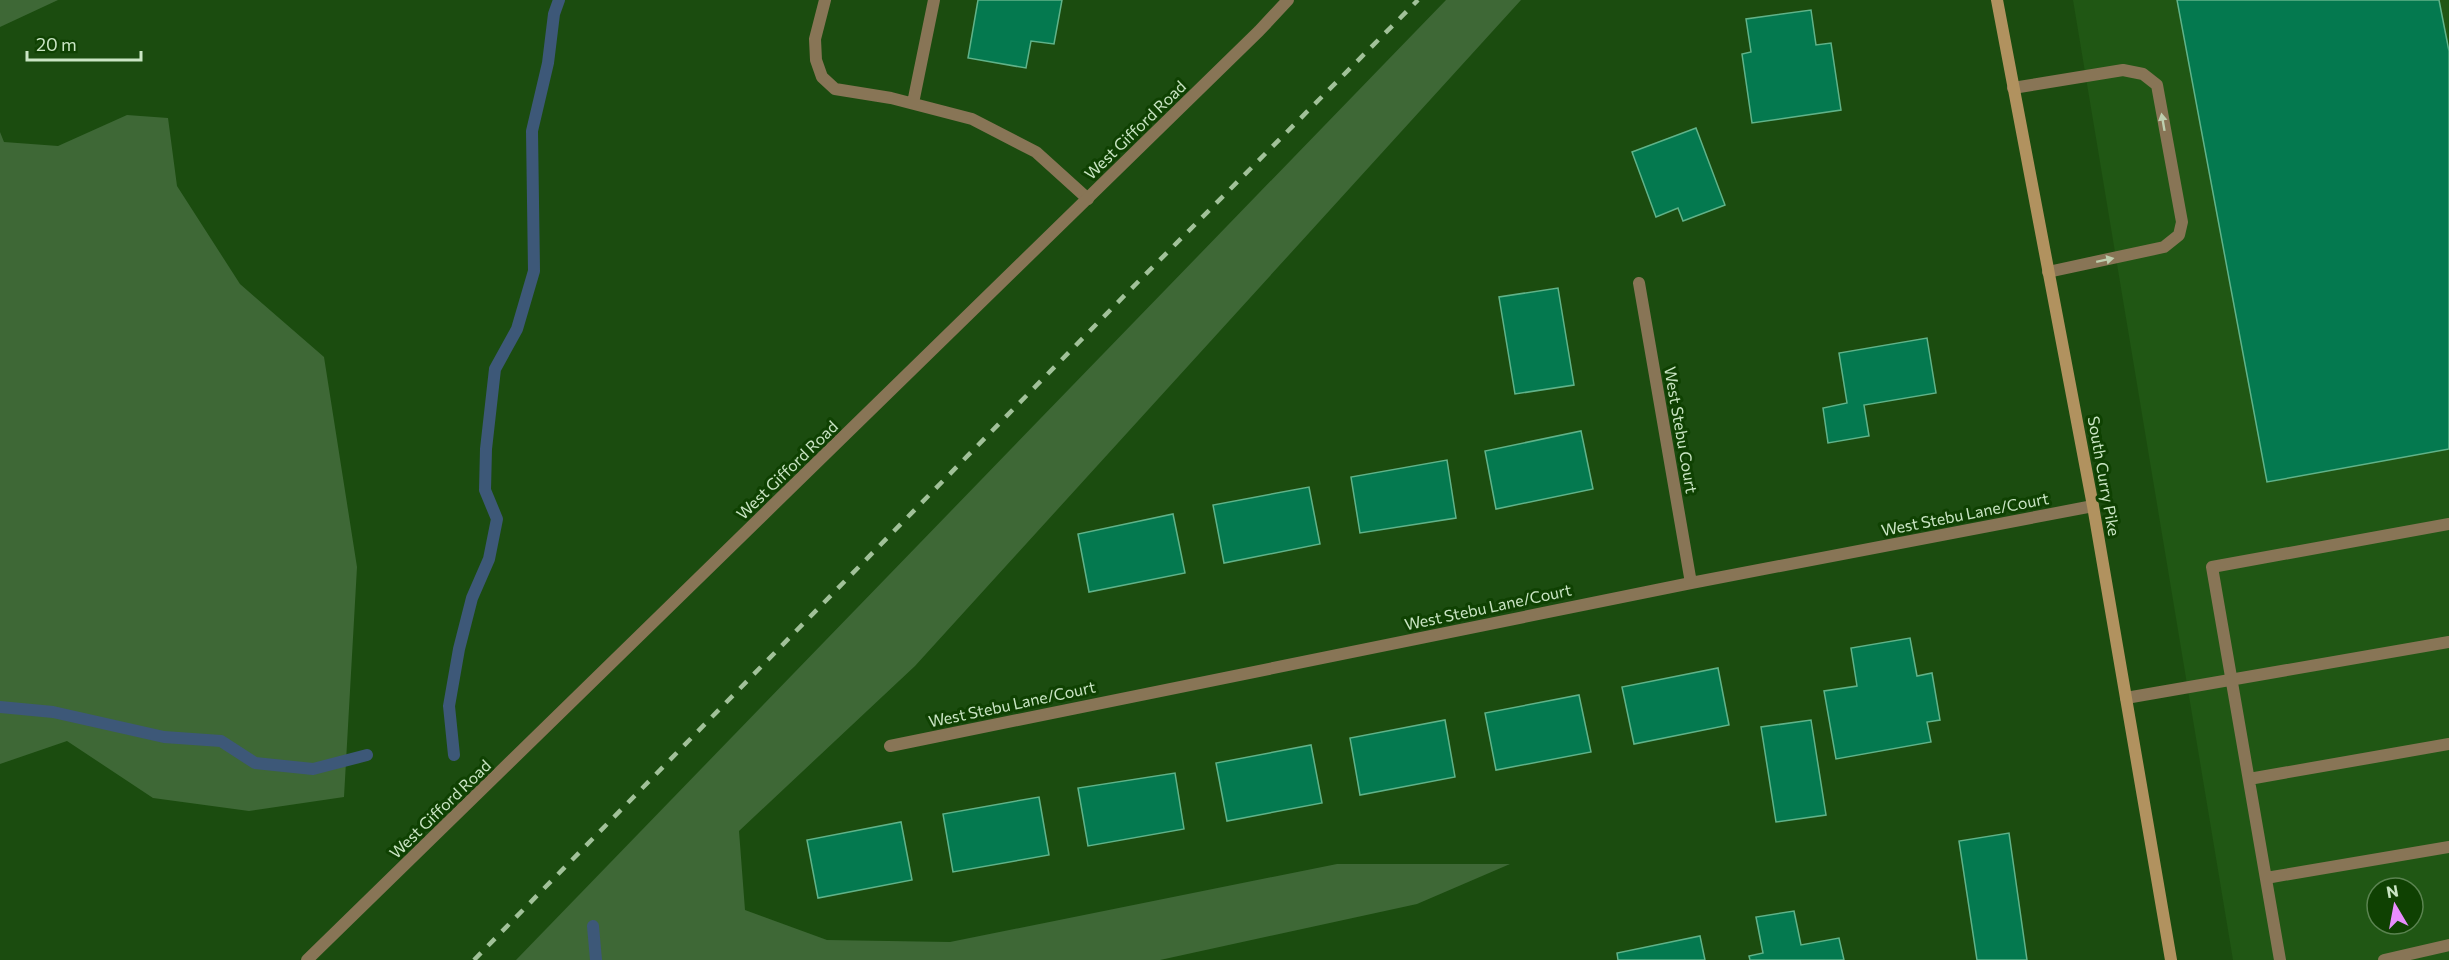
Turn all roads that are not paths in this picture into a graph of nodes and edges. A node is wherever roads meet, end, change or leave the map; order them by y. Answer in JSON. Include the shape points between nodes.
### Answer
{"nodes":[{"id":1,"x":825,"y":0,"type":"edge"},
{"id":2,"x":934,"y":0,"type":"edge"},
{"id":3,"x":1288,"y":0,"type":"edge"},
{"id":4,"x":1997,"y":0,"type":"edge"},
{"id":5,"x":2013,"y":88,"type":"junction"},
{"id":6,"x":913,"y":103,"type":"junction"},
{"id":7,"x":1088,"y":199,"type":"junction"},
{"id":8,"x":2048,"y":272,"type":"junction"},
{"id":9,"x":1639,"y":283,"type":"dead end"},
{"id":10,"x":2093,"y":506,"type":"junction"},
{"id":11,"x":2449,"y":524,"type":"edge"},
{"id":12,"x":1692,"y":583,"type":"junction"},
{"id":13,"x":2449,"y":642,"type":"edge"},
{"id":14,"x":2231,"y":680,"type":"junction"},
{"id":15,"x":2126,"y":698,"type":"junction"},
{"id":16,"x":2449,"y":744,"type":"edge"},
{"id":17,"x":890,"y":746,"type":"dead end"},
{"id":18,"x":2249,"y":779,"type":"junction"},
{"id":19,"x":2449,"y":847,"type":"edge"},
{"id":20,"x":2266,"y":878,"type":"junction"},
{"id":21,"x":2449,"y":945,"type":"edge"},
{"id":22,"x":307,"y":960,"type":"edge"},
{"id":23,"x":2171,"y":960,"type":"edge"},
{"id":24,"x":2280,"y":960,"type":"edge"},
{"id":25,"x":2384,"y":960,"type":"edge"}],
"edges":[{"from":1,"to":6,"type":"street","via":[[815,39],[822,77],[835,89]]},
{"from":2,"to":6,"type":"street"},
{"from":3,"to":7,"type":"street","name":"West Gifford Road"},
{"from":4,"to":5,"type":"main road","name":"South Curry Pike"},
{"from":5,"to":8,"type":"main road","name":"South Curry Pike"},
{"from":8,"to":5,"type":"street","one_way":true,"via":[[2164,248],[2179,235],[2182,222],[2157,85],[2143,74],[2122,70]]},
{"from":6,"to":7,"type":"street","via":[[972,119],[1036,152]]},
{"from":7,"to":22,"type":"street","name":"West Gifford Road"},
{"from":8,"to":10,"type":"main road","name":"South Curry Pike"},
{"from":9,"to":12,"type":"street","name":"West Stebu Court"},
{"from":10,"to":12,"type":"street","name":"West Stebu Lane/Court"},
{"from":10,"to":15,"type":"main road","name":"South Curry Pike"},
{"from":11,"to":14,"type":"street","via":[[2212,567]]},
{"from":12,"to":17,"type":"street","name":"West Stebu Lane/Court"},
{"from":13,"to":14,"type":"street"},
{"from":14,"to":15,"type":"street"},
{"from":14,"to":18,"type":"street"},
{"from":15,"to":23,"type":"main road","name":"South Curry Pike"},
{"from":16,"to":18,"type":"street"},
{"from":18,"to":20,"type":"street"},
{"from":19,"to":20,"type":"street"},
{"from":20,"to":24,"type":"street"},
{"from":21,"to":25,"type":"street"}]}
